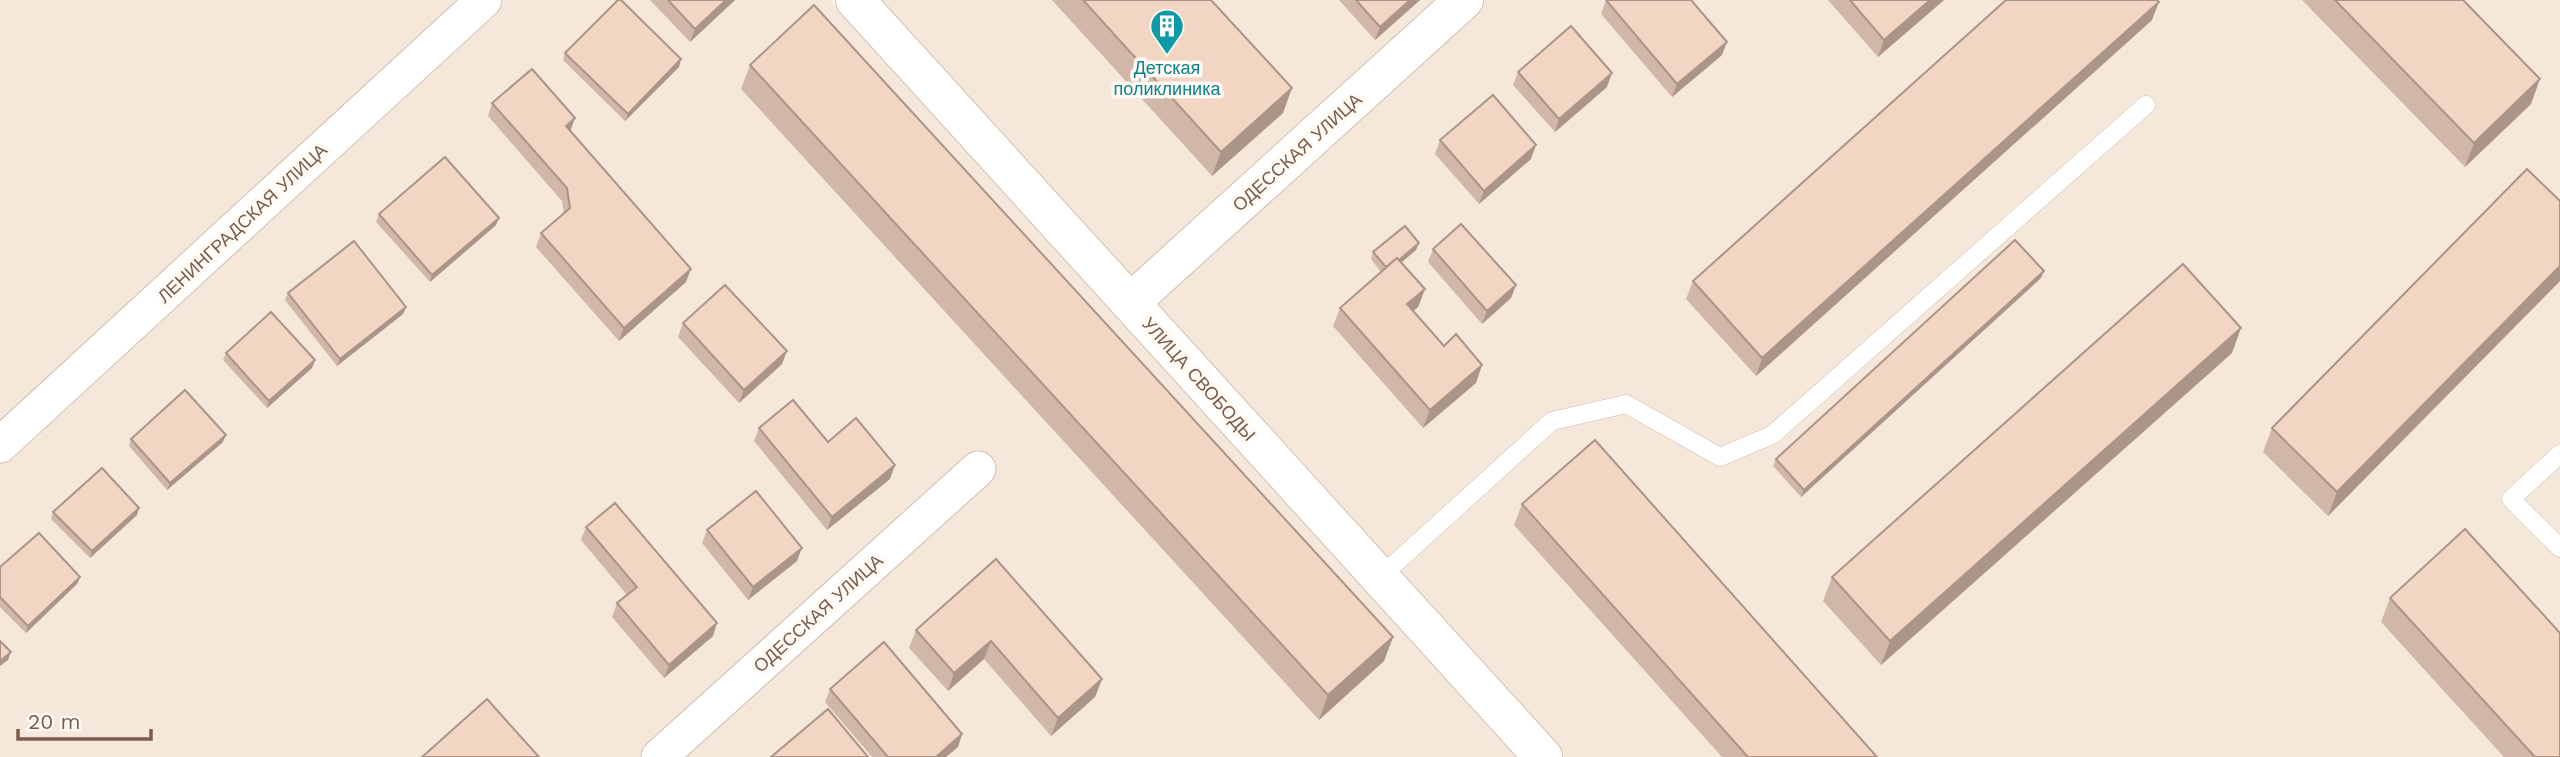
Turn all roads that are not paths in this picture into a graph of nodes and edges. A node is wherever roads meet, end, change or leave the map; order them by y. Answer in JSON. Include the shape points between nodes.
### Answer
{"nodes":[{"id":1,"x":484,"y":0,"type":"edge"},
{"id":2,"x":855,"y":0,"type":"edge"},
{"id":3,"x":1464,"y":0,"type":"edge"},
{"id":4,"x":2146,"y":105,"type":"dead end"},
{"id":5,"x":1130,"y":303,"type":"junction"},
{"id":6,"x":0,"y":445,"type":"edge"},
{"id":7,"x":2560,"y":454,"type":"edge"},
{"id":8,"x":978,"y":469,"type":"dead end"},
{"id":9,"x":2560,"y":548,"type":"edge"},
{"id":10,"x":1379,"y":578,"type":"junction"},
{"id":11,"x":659,"y":757,"type":"edge"},
{"id":12,"x":1543,"y":757,"type":"edge"}],
"edges":[{"from":1,"to":6,"type":"street","name":"ЛЕНИНГРАДСКАЯ УЛИЦА"},
{"from":2,"to":5,"type":"main road","name":"УЛИЦА СВОБОДЫ"},
{"from":3,"to":5,"type":"main road","name":"ОДЕССКАЯ УЛИЦА"},
{"from":4,"to":10,"type":"lane","via":[[1772,435],[1720,457],[1626,404],[1552,421]]},
{"from":5,"to":10,"type":"main road","name":"УЛИЦА СВОБОДЫ"},
{"from":7,"to":9,"type":"lane","via":[[2511,499]]},
{"from":8,"to":11,"type":"street","name":"ОДЕССКАЯ УЛИЦА"},
{"from":10,"to":12,"type":"main road","name":"УЛИЦА СВОБОДЫ"}]}
